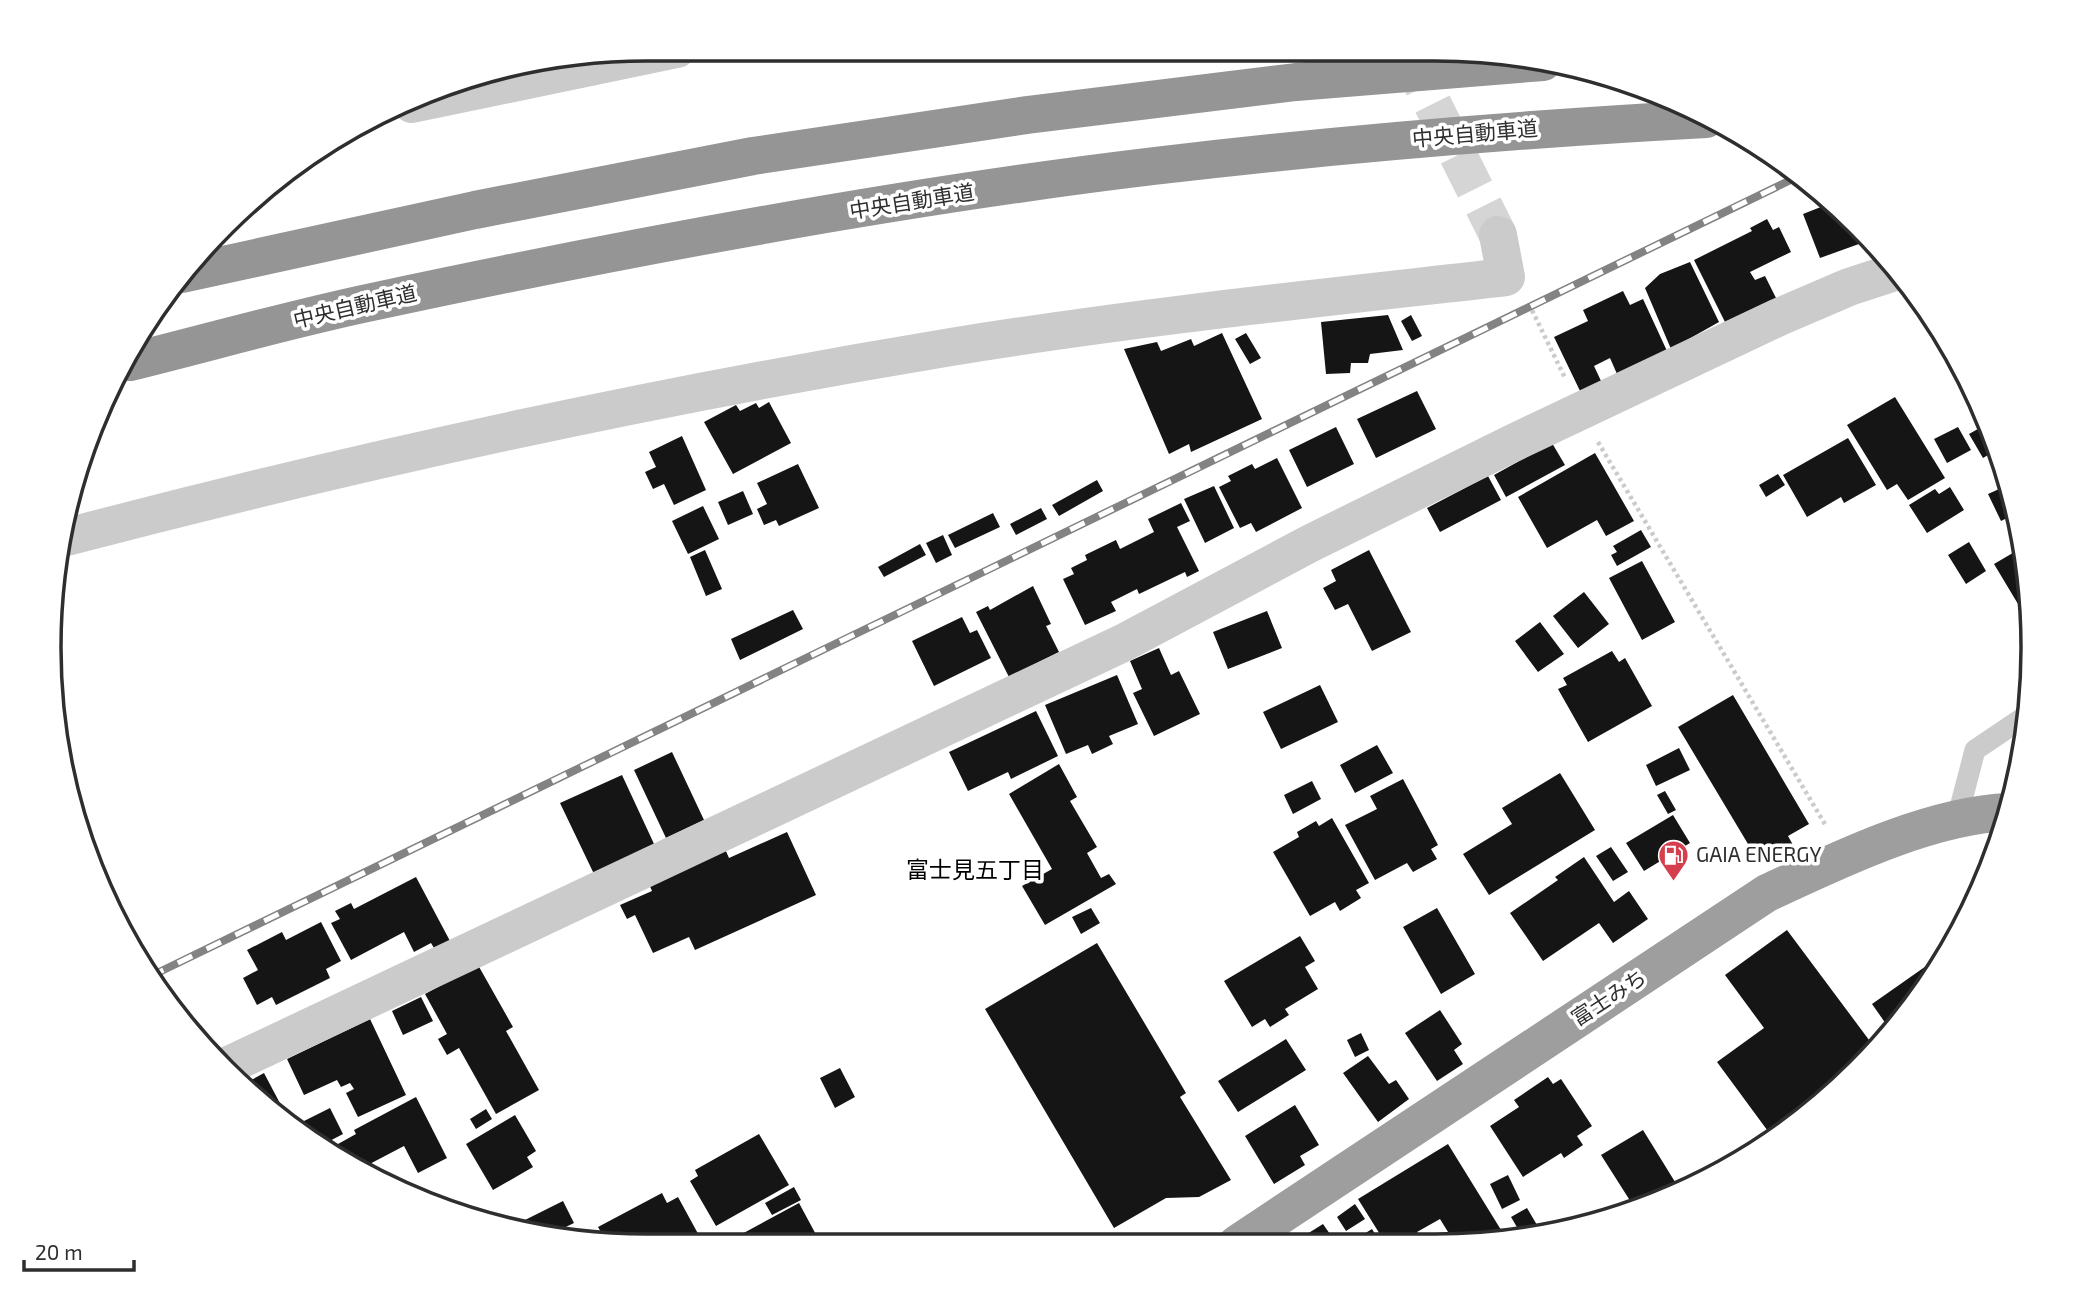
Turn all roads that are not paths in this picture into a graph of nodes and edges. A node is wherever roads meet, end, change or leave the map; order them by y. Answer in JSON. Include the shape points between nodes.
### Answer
{"nodes":[{"id":1,"x":609,"y":63,"type":"edge"},
{"id":2,"x":1503,"y":65,"type":"edge"},
{"id":3,"x":448,"y":96,"type":"edge"},
{"id":4,"x":1689,"y":120,"type":"edge"},
{"id":5,"x":1498,"y":235,"type":"tunnel mouth"},
{"id":6,"x":199,"y":270,"type":"edge"},
{"id":7,"x":1886,"y":275,"type":"edge"},
{"id":8,"x":136,"y":361,"type":"edge"},
{"id":9,"x":73,"y":536,"type":"edge"},
{"id":10,"x":2016,"y":722,"type":"edge"},
{"id":11,"x":1997,"y":814,"type":"edge"},
{"id":12,"x":1956,"y":819,"type":"junction"},
{"id":13,"x":234,"y":1063,"type":"edge"},
{"id":14,"x":1252,"y":1234,"type":"edge"}],
"edges":[{"from":1,"to":3,"type":"street"},
{"from":2,"to":6,"type":"highway","via":[[1282,84],[1027,115],[753,156]]},
{"from":4,"to":8,"type":"highway","name":"中央自動車道","via":[[1577,126],[1153,166],[897,204],[381,300]]},
{"from":5,"to":9,"type":"street","via":[[1506,277],[1127,321],[952,347],[547,421]]},
{"from":7,"to":13,"type":"street","via":[[1779,317],[1580,411],[1309,544],[1123,643]]},
{"from":10,"to":12,"type":"lane","via":[[1975,750]]},
{"from":11,"to":12,"type":"highway","name":"富士みち"},
{"from":12,"to":14,"type":"highway","name":"富士みち","via":[[1844,857],[1767,893]]}]}
